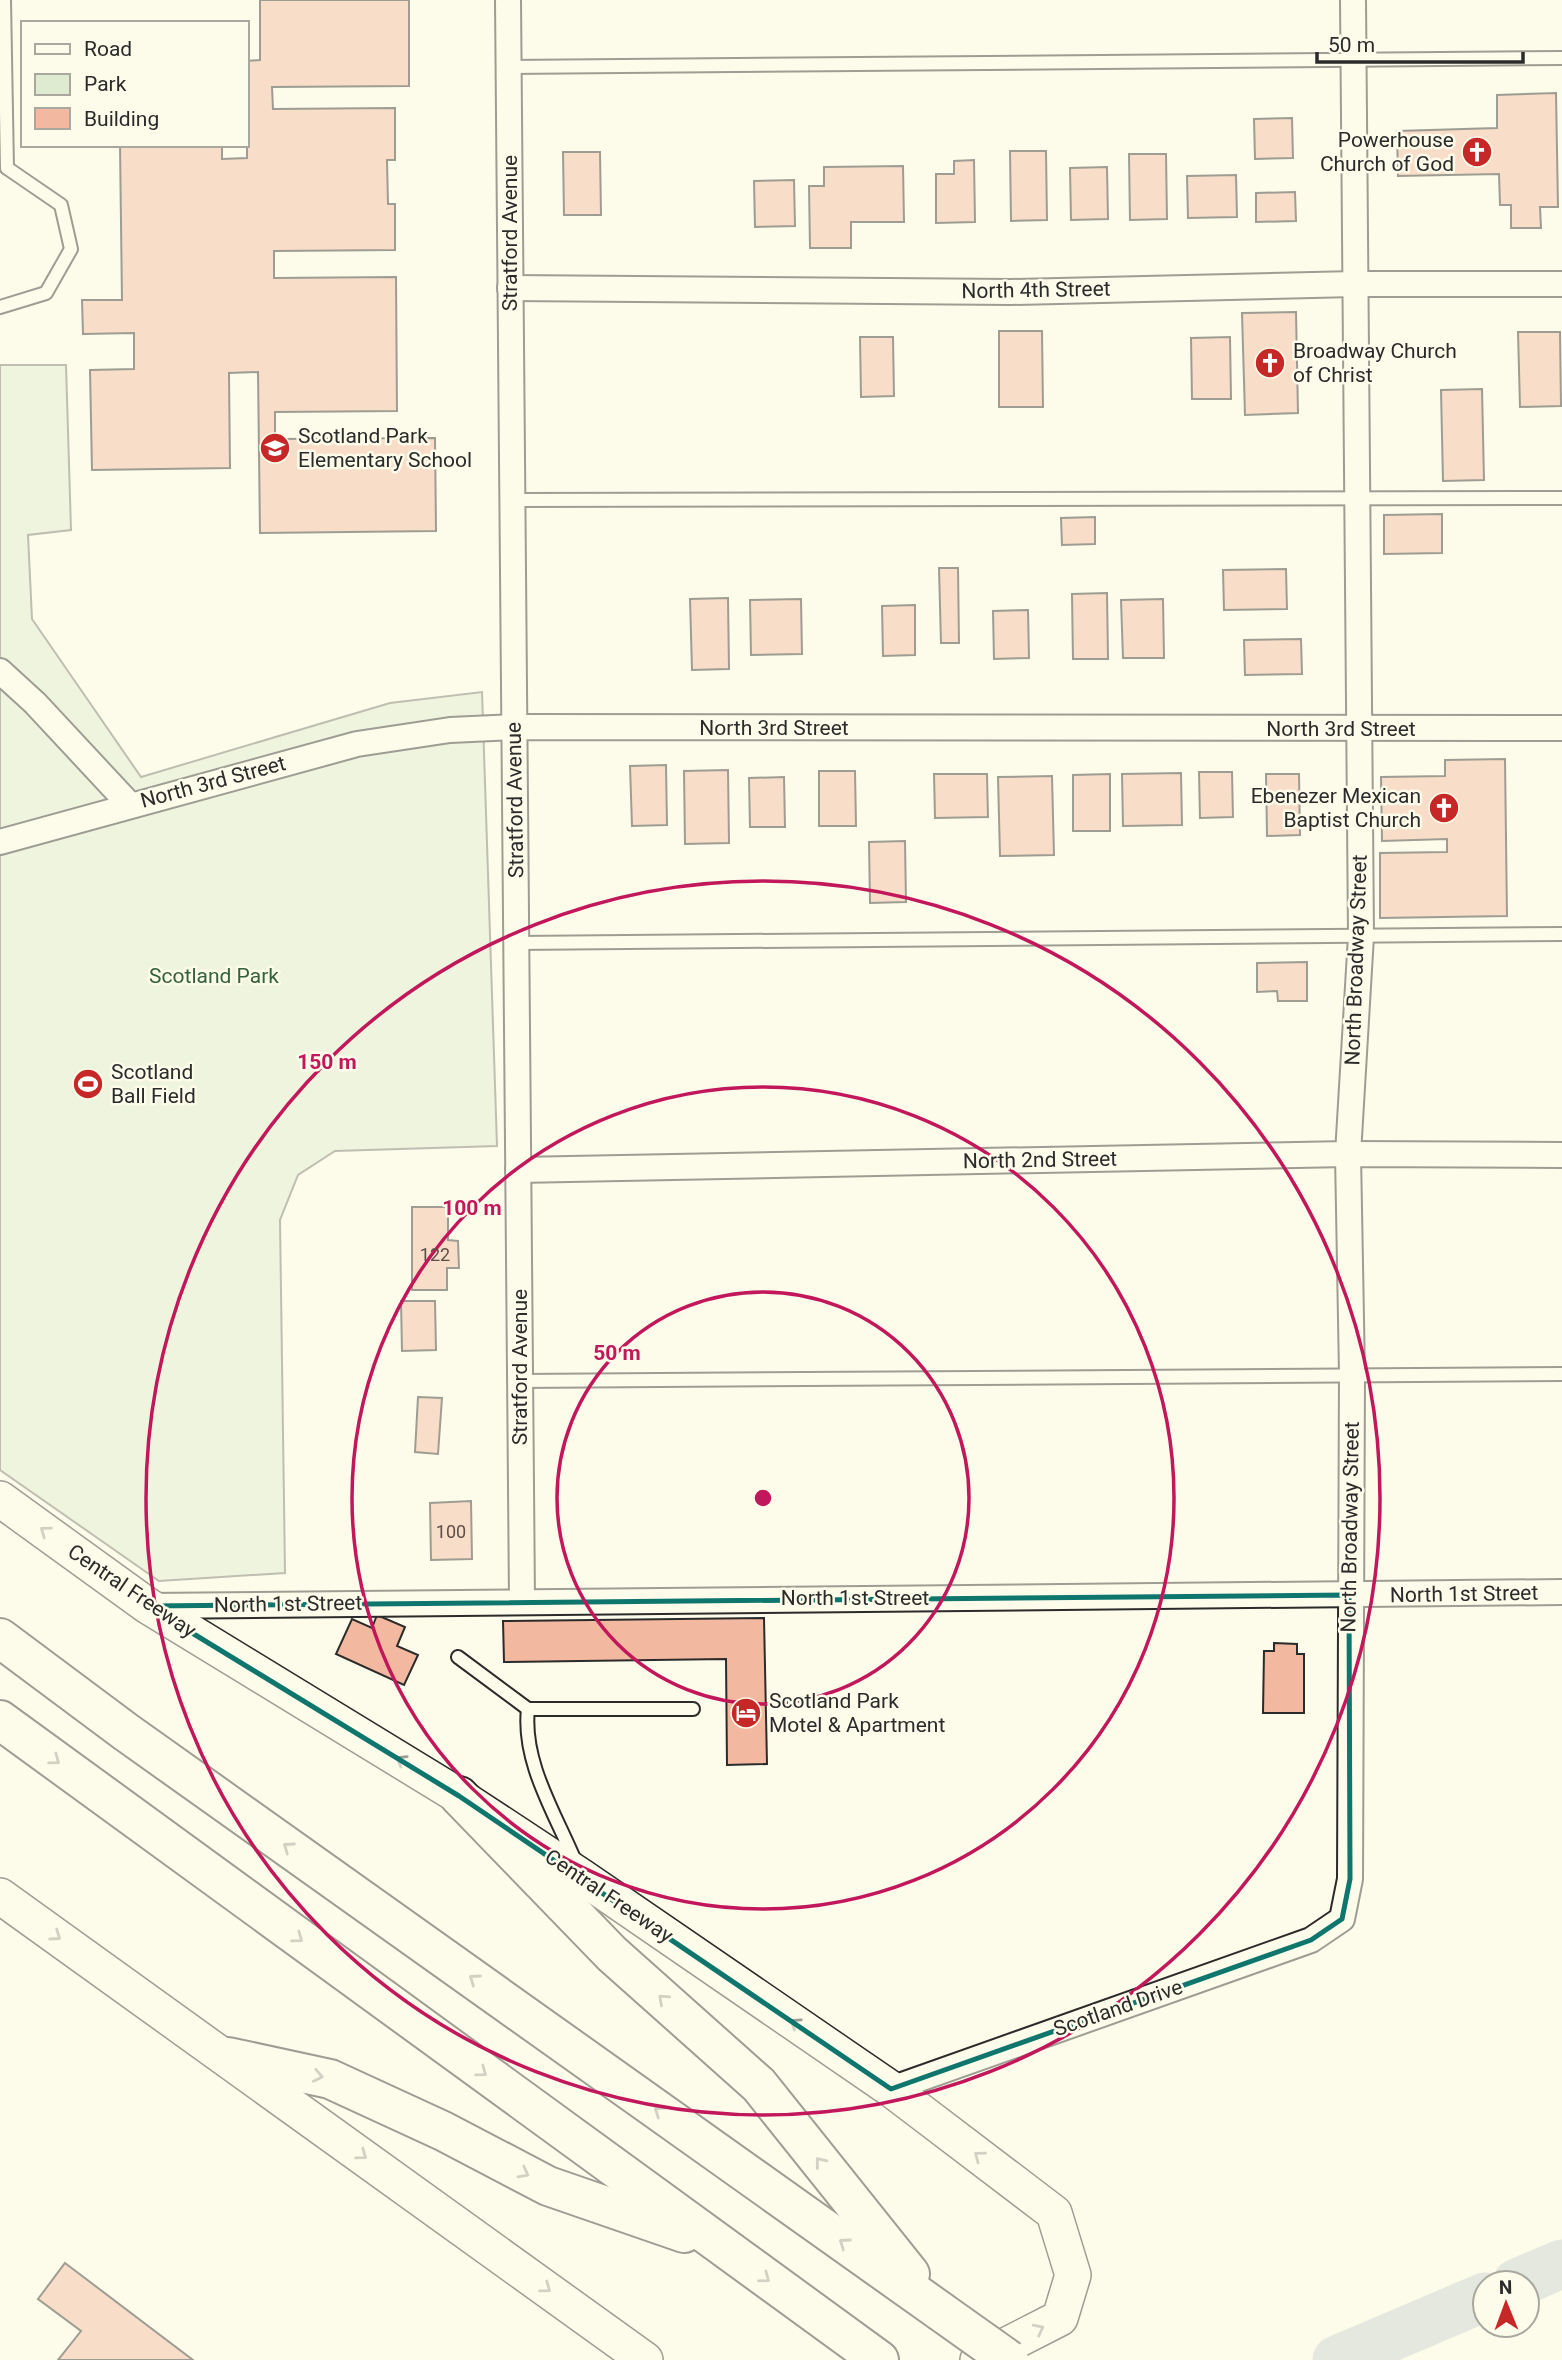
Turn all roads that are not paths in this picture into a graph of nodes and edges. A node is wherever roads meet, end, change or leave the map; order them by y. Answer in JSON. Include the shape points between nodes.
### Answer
{"nodes":[{"id":1,"x":4,"y":0,"type":"edge"},
{"id":2,"x":508,"y":0,"type":"edge"},
{"id":3,"x":1353,"y":0,"type":"edge"},
{"id":4,"x":1353,"y":58,"type":"junction"},
{"id":5,"x":1562,"y":58,"type":"edge"},
{"id":6,"x":509,"y":67,"type":"junction"},
{"id":7,"x":3,"y":170,"type":"edge"},
{"id":8,"x":1355,"y":284,"type":"junction"},
{"id":9,"x":1562,"y":284,"type":"edge"},
{"id":10,"x":510,"y":288,"type":"junction"},
{"id":11,"x":0,"y":307,"type":"edge"},
{"id":12,"x":1562,"y":498,"type":"edge"},
{"id":13,"x":1357,"y":499,"type":"junction"},
{"id":14,"x":512,"y":500,"type":"junction"},
{"id":15,"x":0,"y":671,"type":"edge"},
{"id":16,"x":515,"y":727,"type":"junction"},
{"id":17,"x":1562,"y":728,"type":"edge"},
{"id":18,"x":1359,"y":730,"type":"junction"},
{"id":19,"x":130,"y":805,"type":"junction"},
{"id":20,"x":0,"y":842,"type":"edge"},
{"id":21,"x":1562,"y":934,"type":"edge"},
{"id":22,"x":1361,"y":936,"type":"junction"},
{"id":23,"x":517,"y":943,"type":"junction"},
{"id":24,"x":1348,"y":1154,"type":"junction"},
{"id":25,"x":1562,"y":1154,"type":"edge"},
{"id":26,"x":518,"y":1170,"type":"junction"},
{"id":27,"x":1352,"y":1374,"type":"junction"},
{"id":28,"x":1562,"y":1374,"type":"edge"},
{"id":29,"x":520,"y":1381,"type":"junction"},
{"id":30,"x":0,"y":1499,"type":"edge"},
{"id":31,"x":1562,"y":1592,"type":"edge"},
{"id":32,"x":1349,"y":1595,"type":"junction"},
{"id":33,"x":522,"y":1600,"type":"junction"},
{"id":34,"x":148,"y":1606,"type":"junction"},
{"id":35,"x":0,"y":1638,"type":"edge"},
{"id":36,"x":458,"y":1657,"type":"dead end"},
{"id":37,"x":528,"y":1709,"type":"junction"},
{"id":38,"x":693,"y":1709,"type":"dead end"},
{"id":39,"x":0,"y":1720,"type":"edge"},
{"id":40,"x":459,"y":1796,"type":"junction"},
{"id":41,"x":582,"y":1877,"type":"junction"},
{"id":42,"x":0,"y":1896,"type":"edge"},
{"id":43,"x":1342,"y":1919,"type":"joint"},
{"id":44,"x":228,"y":2057,"type":"junction"},
{"id":45,"x":891,"y":2089,"type":"junction"},
{"id":46,"x":722,"y":2246,"type":"junction"},
{"id":47,"x":940,"y":2311,"type":"junction"},
{"id":48,"x":870,"y":2354,"type":"edge"},
{"id":49,"x":645,"y":2360,"type":"edge"},
{"id":50,"x":978,"y":2360,"type":"edge"},
{"id":51,"x":1009,"y":2360,"type":"edge"}],
"edges":[{"from":1,"to":7,"type":"lane"},
{"from":2,"to":6,"type":"street","name":"Stratford Avenue"},
{"from":3,"to":4,"type":"street","name":"North Broadway Street"},
{"from":4,"to":5,"type":"lane"},
{"from":4,"to":6,"type":"lane"},
{"from":4,"to":8,"type":"street","name":"North Broadway Street"},
{"from":6,"to":10,"type":"street","name":"Stratford Avenue"},
{"from":7,"to":11,"type":"lane","via":[[61,205],[71,249],[46,293]]},
{"from":8,"to":9,"type":"street","name":"North 4th Street"},
{"from":8,"to":10,"type":"street","name":"North 4th Street","via":[[1012,292]]},
{"from":8,"to":13,"type":"street","name":"North Broadway Street"},
{"from":10,"to":14,"type":"street","name":"Stratford Avenue"},
{"from":12,"to":13,"type":"lane"},
{"from":13,"to":14,"type":"lane"},
{"from":13,"to":18,"type":"street","name":"North Broadway Street"},
{"from":14,"to":16,"type":"street","name":"Stratford Avenue"},
{"from":15,"to":19,"type":"street"},
{"from":16,"to":18,"type":"street","name":"North 3rd Street"},
{"from":16,"to":19,"type":"street","name":"North 3rd Street","via":[[450,730],[357,744]]},
{"from":16,"to":23,"type":"street","name":"Stratford Avenue"},
{"from":17,"to":18,"type":"street","name":"North 3rd Street"},
{"from":18,"to":22,"type":"street","name":"North Broadway Street"},
{"from":19,"to":20,"type":"street","name":"North 3rd Street"},
{"from":21,"to":22,"type":"lane"},
{"from":22,"to":23,"type":"lane"},
{"from":22,"to":24,"type":"street","name":"North Broadway Street"},
{"from":23,"to":26,"type":"street","name":"Stratford Avenue"},
{"from":24,"to":25,"type":"street","name":"North 2nd Street"},
{"from":24,"to":26,"type":"street","name":"North 2nd Street"},
{"from":24,"to":27,"type":"street","name":"North Broadway Street"},
{"from":26,"to":29,"type":"street","name":"Stratford Avenue"},
{"from":27,"to":28,"type":"lane"},
{"from":27,"to":29,"type":"lane"},
{"from":27,"to":32,"type":"street","name":"North Broadway Street"},
{"from":29,"to":33,"type":"street","name":"Stratford Avenue"},
{"from":34,"to":30,"type":"main road","name":"Central Freeway","one_way":true},
{"from":31,"to":32,"type":"street","name":"North 1st Street"},
{"from":32,"to":33,"type":"street","name":"North 1st Street"},
{"from":32,"to":43,"type":"street","name":"North Broadway Street","via":[[1350,1879]]},
{"from":33,"to":34,"type":"street","name":"North 1st Street"},
{"from":40,"to":34,"type":"main road","name":"Central Freeway","one_way":true},
{"from":47,"to":35,"type":"highway","one_way":true},
{"from":36,"to":37,"type":"lane"},
{"from":37,"to":38,"type":"lane"},
{"from":37,"to":41,"type":"lane","via":[[525,1733],[533,1761]]},
{"from":39,"to":46,"type":"highway","one_way":true},
{"from":40,"to":41,"type":"main road","name":"Central Freeway"},
{"from":47,"to":40,"type":"highway","one_way":true,"via":[[758,2085],[612,1954]]},
{"from":45,"to":41,"type":"main road","name":"Central Freeway","one_way":true},
{"from":42,"to":44,"type":"main road","one_way":true},
{"from":43,"to":45,"type":"street","name":"Scotland Drive","via":[[1311,1940]]},
{"from":44,"to":46,"type":"highway","one_way":true,"via":[[330,2079],[548,2186]]},
{"from":44,"to":49,"type":"main road","one_way":true},
{"from":50,"to":45,"type":"main road","name":"Central Freeway","one_way":true,"via":[[1060,2318],[1073,2275],[1054,2213]]},
{"from":46,"to":48,"type":"highway","one_way":true},
{"from":47,"to":51,"type":"highway","bridge":true}]}
